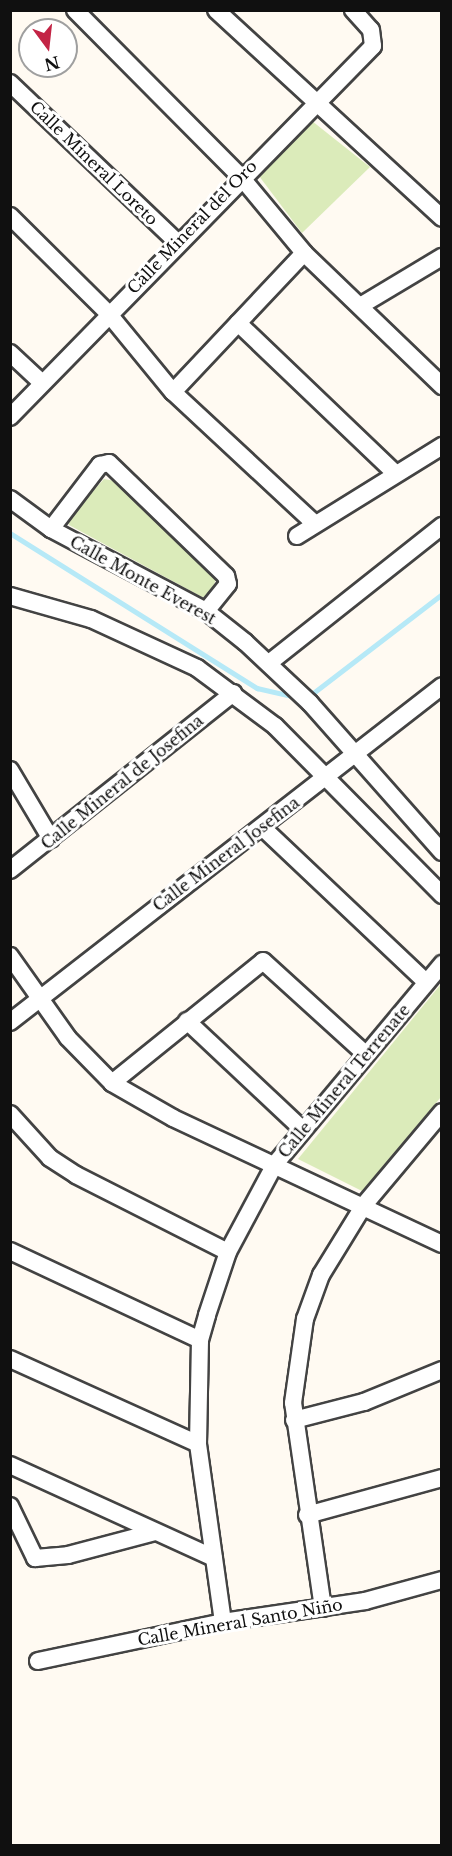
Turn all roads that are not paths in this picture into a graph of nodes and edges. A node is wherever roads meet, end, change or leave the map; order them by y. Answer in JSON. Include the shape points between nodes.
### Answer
{"nodes":[{"id":1,"x":75,"y":10,"type":"edge"},
{"id":2,"x":216,"y":10,"type":"edge"},
{"id":3,"x":353,"y":10,"type":"edge"},
{"id":4,"x":10,"y":83,"type":"edge"},
{"id":5,"x":312,"y":103,"type":"junction"},
{"id":6,"x":241,"y":177,"type":"junction"},
{"id":7,"x":10,"y":216,"type":"edge"},
{"id":8,"x":441,"y":218,"type":"edge"},
{"id":9,"x":178,"y":243,"type":"junction"},
{"id":10,"x":304,"y":253,"type":"junction"},
{"id":11,"x":441,"y":257,"type":"edge"},
{"id":12,"x":360,"y":306,"type":"junction"},
{"id":13,"x":108,"y":313,"type":"junction"},
{"id":14,"x":238,"y":323,"type":"junction"},
{"id":15,"x":10,"y":353,"type":"edge"},
{"id":16,"x":41,"y":382,"type":"junction"},
{"id":17,"x":441,"y":386,"type":"edge"},
{"id":18,"x":173,"y":392,"type":"junction"},
{"id":19,"x":10,"y":417,"type":"edge"},
{"id":20,"x":441,"y":446,"type":"edge"},
{"id":21,"x":394,"y":472,"type":"junction"},
{"id":22,"x":10,"y":499,"type":"edge"},
{"id":23,"x":314,"y":523,"type":"junction"},
{"id":24,"x":441,"y":526,"type":"edge"},
{"id":25,"x":51,"y":529,"type":"junction"},
{"id":26,"x":297,"y":536,"type":"dead end"},
{"id":27,"x":10,"y":596,"type":"edge"},
{"id":28,"x":206,"y":611,"type":"junction"},
{"id":29,"x":269,"y":663,"type":"junction"},
{"id":30,"x":441,"y":687,"type":"edge"},
{"id":31,"x":233,"y":693,"type":"junction"},
{"id":32,"x":354,"y":755,"type":"junction"},
{"id":33,"x":10,"y":770,"type":"edge"},
{"id":34,"x":328,"y":777,"type":"junction"},
{"id":35,"x":262,"y":827,"type":"junction"},
{"id":36,"x":51,"y":839,"type":"junction"},
{"id":37,"x":441,"y":852,"type":"edge"},
{"id":38,"x":10,"y":870,"type":"edge"},
{"id":39,"x":441,"y":895,"type":"edge"},
{"id":40,"x":10,"y":957,"type":"edge"},
{"id":41,"x":441,"y":964,"type":"edge"},
{"id":42,"x":426,"y":982,"type":"junction"},
{"id":43,"x":37,"y":998,"type":"junction"},
{"id":44,"x":187,"y":1021,"type":"junction"},
{"id":45,"x":10,"y":1022,"type":"edge"},
{"id":46,"x":364,"y":1053,"type":"junction"},
{"id":47,"x":112,"y":1083,"type":"junction"},
{"id":48,"x":441,"y":1112,"type":"edge"},
{"id":49,"x":10,"y":1114,"type":"edge"},
{"id":50,"x":301,"y":1128,"type":"junction"},
{"id":51,"x":275,"y":1164,"type":"junction"},
{"id":52,"x":363,"y":1205,"type":"junction"},
{"id":53,"x":441,"y":1244,"type":"edge"},
{"id":54,"x":10,"y":1251,"type":"edge"},
{"id":55,"x":228,"y":1252,"type":"junction"},
{"id":56,"x":200,"y":1340,"type":"junction"},
{"id":57,"x":10,"y":1359,"type":"edge"},
{"id":58,"x":441,"y":1371,"type":"edge"},
{"id":59,"x":294,"y":1420,"type":"junction"},
{"id":60,"x":198,"y":1444,"type":"junction"},
{"id":61,"x":10,"y":1465,"type":"edge"},
{"id":62,"x":441,"y":1478,"type":"edge"},
{"id":63,"x":10,"y":1506,"type":"edge"},
{"id":64,"x":307,"y":1515,"type":"junction"},
{"id":65,"x":155,"y":1532,"type":"junction"},
{"id":66,"x":214,"y":1558,"type":"junction"},
{"id":67,"x":441,"y":1580,"type":"edge"},
{"id":68,"x":323,"y":1608,"type":"junction"},
{"id":69,"x":223,"y":1622,"type":"junction"},
{"id":70,"x":39,"y":1661,"type":"dead end"}],
"edges":[{"from":1,"to":6,"type":"street"},
{"from":2,"to":5,"type":"street"},
{"from":3,"to":5,"type":"street","name":"Calle Mineral del Oro","via":[[374,40]]},
{"from":4,"to":9,"type":"street","name":"Calle Mineral Loreto"},
{"from":5,"to":6,"type":"street","name":"Calle Mineral del Oro"},
{"from":5,"to":8,"type":"street"},
{"from":6,"to":9,"type":"street","name":"Calle Mineral del Oro"},
{"from":6,"to":10,"type":"street"},
{"from":7,"to":13,"type":"street"},
{"from":9,"to":13,"type":"street","name":"Calle Mineral del Oro"},
{"from":10,"to":12,"type":"street"},
{"from":10,"to":14,"type":"street"},
{"from":11,"to":12,"type":"street"},
{"from":12,"to":17,"type":"street"},
{"from":13,"to":16,"type":"street","name":"Calle Mineral del Oro"},
{"from":13,"to":18,"type":"street"},
{"from":14,"to":18,"type":"street"},
{"from":14,"to":21,"type":"street"},
{"from":15,"to":16,"type":"street"},
{"from":16,"to":19,"type":"street","name":"Calle Mineral del Oro"},
{"from":18,"to":23,"type":"street"},
{"from":20,"to":21,"type":"street"},
{"from":21,"to":23,"type":"street"},
{"from":22,"to":25,"type":"street","name":"Calle Monte Everest"},
{"from":23,"to":26,"type":"street"},
{"from":24,"to":29,"type":"street"},
{"from":25,"to":28,"type":"street","name":"Calle Monte Everest"},
{"from":25,"to":28,"type":"street","via":[[106,462],[229,582]]},
{"from":27,"to":31,"type":"street","via":[[141,639]]},
{"from":28,"to":29,"type":"street","name":"Calle Monte Everest"},
{"from":29,"to":32,"type":"street","name":"Calle Monte Everest"},
{"from":30,"to":32,"type":"street","name":"Calle Mineral Josefina"},
{"from":31,"to":34,"type":"street"},
{"from":31,"to":36,"type":"street","name":"Calle Mineral de Josefina"},
{"from":32,"to":34,"type":"street","name":"Calle Mineral Josefina"},
{"from":32,"to":37,"type":"street","name":"Calle Monte Everest"},
{"from":33,"to":36,"type":"street"},
{"from":34,"to":35,"type":"street","name":"Calle Mineral Josefina"},
{"from":34,"to":39,"type":"street"},
{"from":35,"to":42,"type":"street"},
{"from":35,"to":43,"type":"street","name":"Calle Mineral Josefina"},
{"from":36,"to":38,"type":"street","name":"Calle Mineral de Josefina"},
{"from":40,"to":43,"type":"street"},
{"from":41,"to":42,"type":"street","name":"Calle Mineral Terrenate"},
{"from":42,"to":46,"type":"street","name":"Calle Mineral Terrenate"},
{"from":43,"to":45,"type":"street","name":"Calle Mineral Josefina"},
{"from":43,"to":47,"type":"street"},
{"from":44,"to":46,"type":"street","via":[[262,961]]},
{"from":44,"to":47,"type":"street"},
{"from":44,"to":50,"type":"street"},
{"from":46,"to":50,"type":"street","name":"Calle Mineral Terrenate"},
{"from":47,"to":51,"type":"street"},
{"from":48,"to":52,"type":"street"},
{"from":49,"to":55,"type":"street","via":[[50,1158],[76,1175]]},
{"from":50,"to":51,"type":"street","name":"Calle Mineral Terrenate"},
{"from":51,"to":52,"type":"street"},
{"from":51,"to":55,"type":"street","name":"Calle Mineral Terrenate"},
{"from":52,"to":53,"type":"street"},
{"from":52,"to":59,"type":"street","via":[[311,1300],[296,1363]]},
{"from":54,"to":56,"type":"street"},
{"from":55,"to":56,"type":"street","name":"Calle Mineral Terrenate"},
{"from":56,"to":60,"type":"street","name":"Calle Mineral Terrenate"},
{"from":57,"to":60,"type":"street"},
{"from":58,"to":59,"type":"street","via":[[364,1402]]},
{"from":59,"to":64,"type":"street"},
{"from":60,"to":66,"type":"street","name":"Calle Mineral Terrenate"},
{"from":61,"to":65,"type":"street"},
{"from":62,"to":64,"type":"street"},
{"from":63,"to":65,"type":"street","via":[[35,1558],[68,1555]]},
{"from":64,"to":68,"type":"street"},
{"from":65,"to":66,"type":"street"},
{"from":66,"to":69,"type":"street","name":"Calle Mineral Terrenate"},
{"from":67,"to":68,"type":"street","name":"Calle Mineral Santo Niño"},
{"from":68,"to":69,"type":"street","name":"Calle Mineral Santo Niño"},
{"from":69,"to":70,"type":"street","name":"Calle Mineral Santo Niño"}]}
